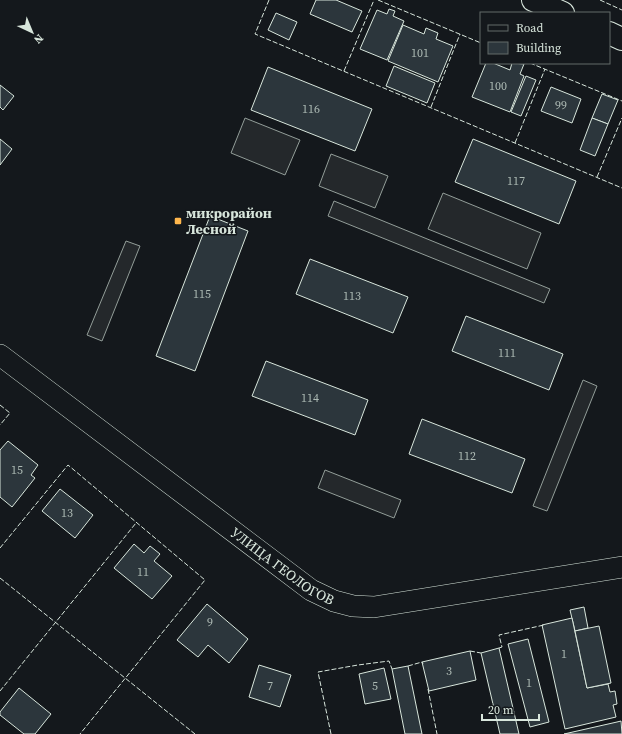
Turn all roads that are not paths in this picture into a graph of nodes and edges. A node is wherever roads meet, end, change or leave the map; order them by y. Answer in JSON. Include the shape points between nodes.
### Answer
{"nodes":[{"id":1,"x":533,"y":0,"type":"edge"},
{"id":2,"x":560,"y":12,"type":"edge"},
{"id":3,"x":610,"y":33,"type":"edge"},
{"id":4,"x":622,"y":39,"type":"edge"},
{"id":5,"x":0,"y":355,"type":"edge"},
{"id":6,"x":622,"y":567,"type":"edge"}],
"edges":[{"from":1,"to":2,"type":"main road"},
{"from":3,"to":4,"type":"main road"},
{"from":5,"to":6,"type":"street","name":"УЛИЦА ГЕОЛОГОВ","via":[[311,590],[334,601],[353,606],[374,607]]}]}
